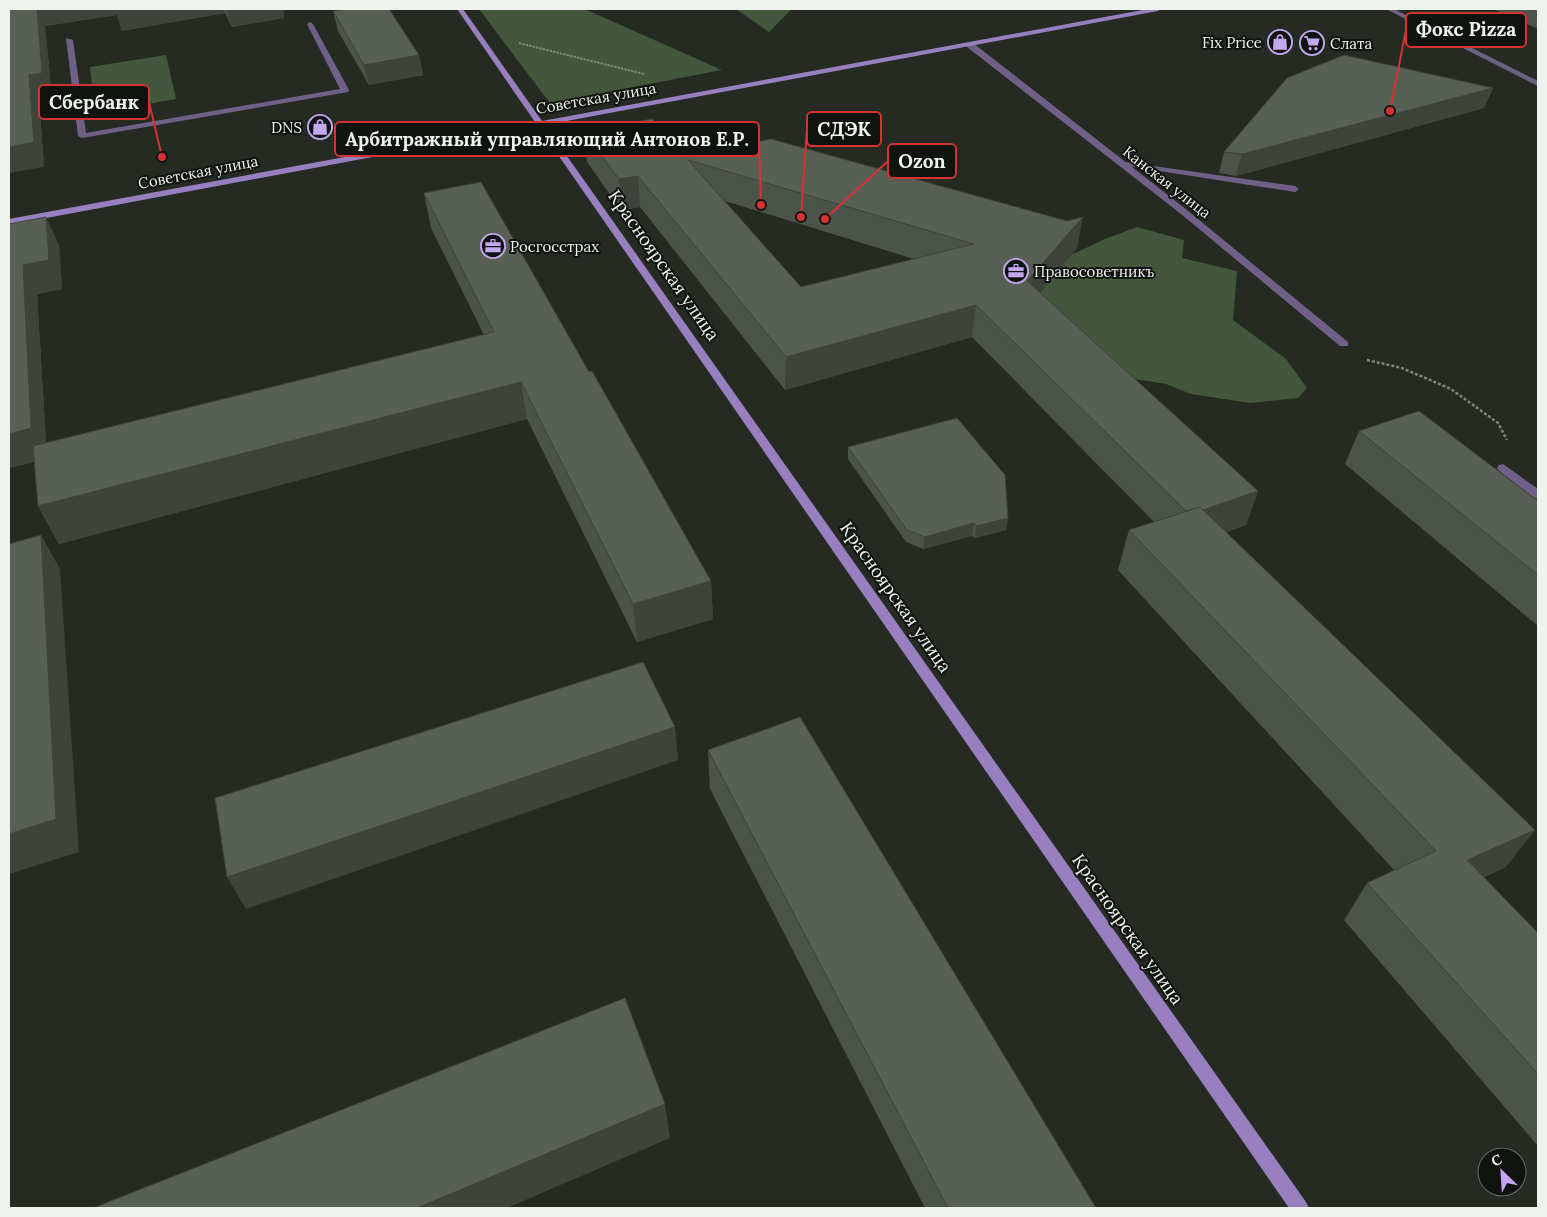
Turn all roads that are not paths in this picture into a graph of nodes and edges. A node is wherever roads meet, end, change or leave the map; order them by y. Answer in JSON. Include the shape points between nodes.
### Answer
{"nodes":[{"id":1,"x":460,"y":9,"type":"edge"},
{"id":2,"x":1158,"y":9,"type":"edge"},
{"id":3,"x":1389,"y":9,"type":"edge"},
{"id":4,"x":310,"y":24,"type":"dead end"},
{"id":5,"x":69,"y":40,"type":"dead end"},
{"id":6,"x":970,"y":45,"type":"junction"},
{"id":7,"x":1538,"y":84,"type":"edge"},
{"id":8,"x":541,"y":122,"type":"junction"},
{"id":9,"x":1121,"y":163,"type":"junction"},
{"id":10,"x":1295,"y":189,"type":"dead end"},
{"id":11,"x":9,"y":222,"type":"edge"},
{"id":12,"x":1344,"y":344,"type":"road end"},
{"id":13,"x":1503,"y":468,"type":"road end"},
{"id":14,"x":1538,"y":495,"type":"edge"},
{"id":15,"x":1300,"y":1208,"type":"edge"}],
"edges":[{"from":1,"to":8,"type":"main road","name":"Красноярская улица"},
{"from":2,"to":6,"type":"main road","name":"Советская улица"},
{"from":3,"to":7,"type":"street"},
{"from":4,"to":5,"type":"street","via":[[345,90],[82,136]]},
{"from":6,"to":8,"type":"main road","name":"Советская улица"},
{"from":6,"to":9,"type":"street","name":"Канская улица"},
{"from":8,"to":11,"type":"main road","name":"Советская улица"},
{"from":8,"to":15,"type":"main road","name":"Красноярская улица"},
{"from":9,"to":10,"type":"street"},
{"from":9,"to":12,"type":"street","name":"Канская улица"},
{"from":13,"to":14,"type":"street"}]}
